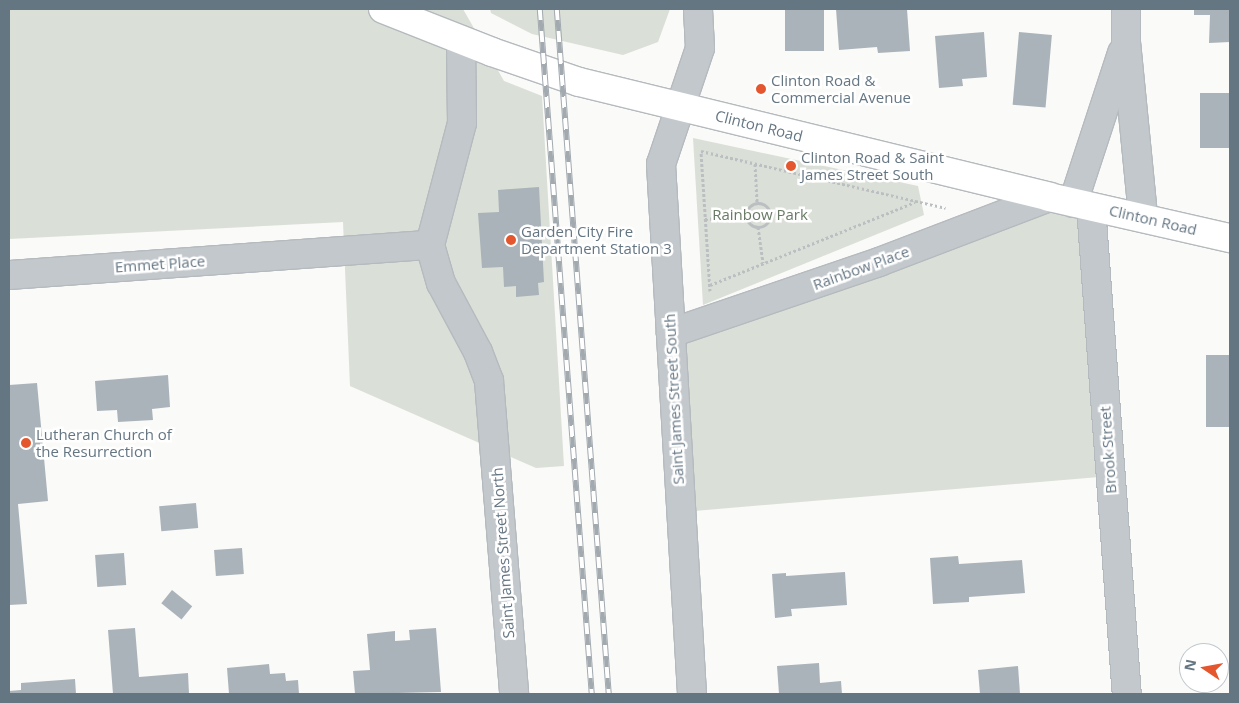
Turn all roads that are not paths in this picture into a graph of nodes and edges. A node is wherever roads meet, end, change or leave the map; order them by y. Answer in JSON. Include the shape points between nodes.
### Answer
{"nodes":[{"id":1,"x":383,"y":9,"type":"edge"},
{"id":2,"x":698,"y":9,"type":"edge"},
{"id":3,"x":1126,"y":9,"type":"edge"},
{"id":4,"x":461,"y":40,"type":"junction"},
{"id":5,"x":1126,"y":42,"type":"junction"},
{"id":6,"x":679,"y":107,"type":"junction"},
{"id":7,"x":1071,"y":202,"type":"junction"},
{"id":8,"x":1143,"y":216,"type":"junction"},
{"id":9,"x":1230,"y":238,"type":"edge"},
{"id":10,"x":430,"y":245,"type":"junction"},
{"id":11,"x":9,"y":275,"type":"edge"},
{"id":12,"x":671,"y":333,"type":"junction"},
{"id":13,"x":514,"y":694,"type":"edge"},
{"id":14,"x":692,"y":694,"type":"edge"},
{"id":15,"x":1127,"y":694,"type":"edge"}],
"edges":[{"from":1,"to":4,"type":"main road","name":"Clinton Road"},
{"from":2,"to":6,"type":"street","name":"Saint James Street South","via":[[700,48]]},
{"from":3,"to":5,"type":"street","name":"Brook Street"},
{"from":4,"to":6,"type":"main road","name":"Clinton Road","via":[[579,82]]},
{"from":4,"to":10,"type":"street","via":[[462,123]]},
{"from":5,"to":7,"type":"street","name":"Brook Street"},
{"from":5,"to":8,"type":"street","name":"Brook Street"},
{"from":6,"to":7,"type":"main road","name":"Clinton Road"},
{"from":6,"to":12,"type":"street","name":"Saint James Street South","via":[[661,164]]},
{"from":7,"to":8,"type":"main road","name":"Clinton Road"},
{"from":7,"to":12,"type":"street","name":"Rainbow Place","via":[[879,262]]},
{"from":7,"to":15,"type":"street","name":"Brook Street"},
{"from":8,"to":9,"type":"main road","name":"Clinton Road"},
{"from":10,"to":11,"type":"street","name":"Emmet Place"},
{"from":10,"to":13,"type":"street","name":"Saint James Street North","via":[[441,283],[484,365],[493,412]]},
{"from":12,"to":14,"type":"street","name":"Saint James Street South"}]}
